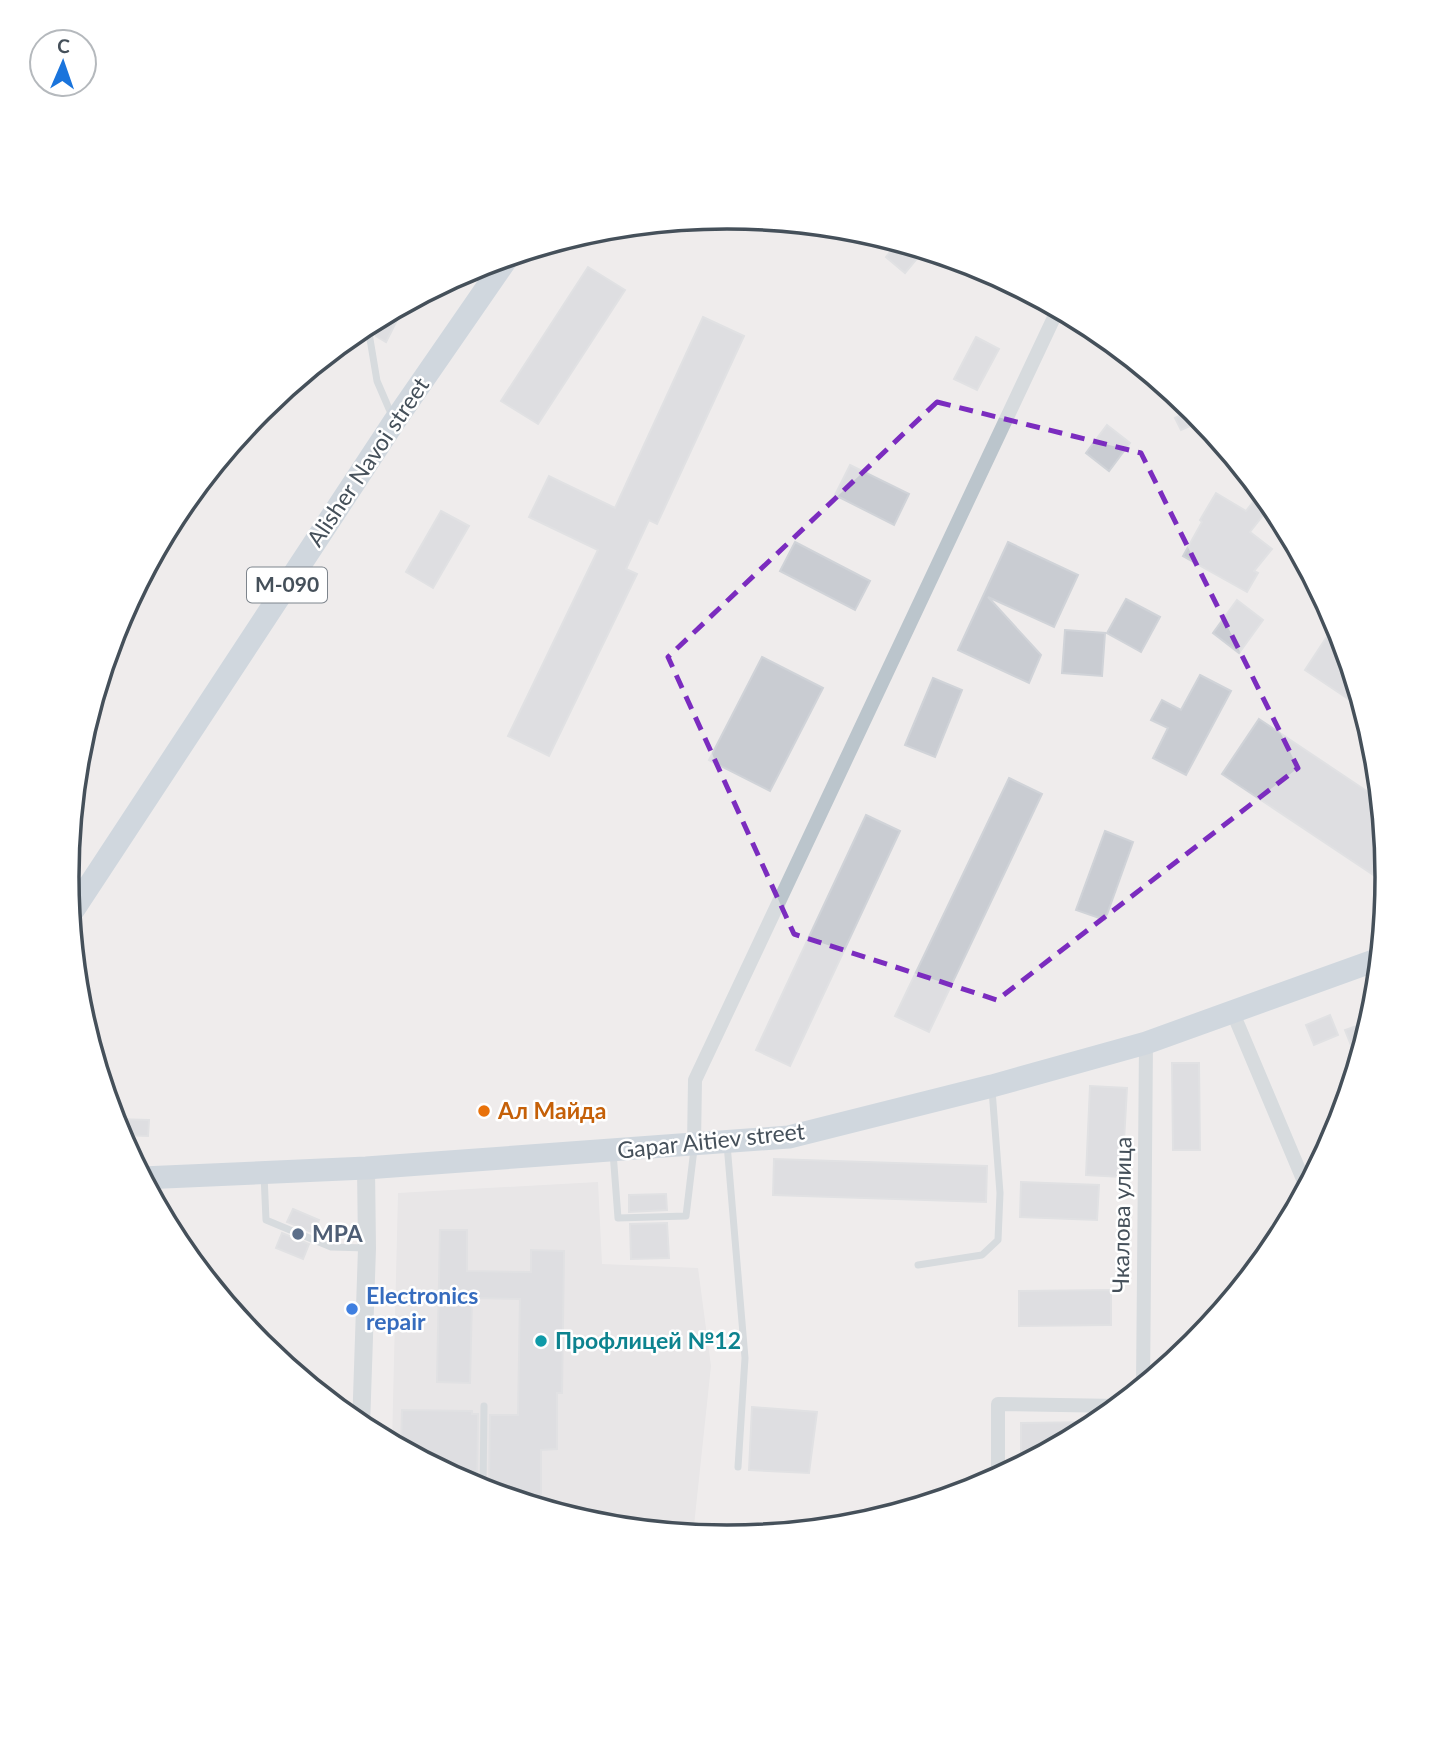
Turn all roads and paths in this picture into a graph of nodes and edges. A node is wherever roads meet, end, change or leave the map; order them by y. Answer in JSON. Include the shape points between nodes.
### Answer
{"nodes":[{"id":1,"x":497,"y":272,"type":"edge"},
{"id":2,"x":1054,"y":318,"type":"edge"},
{"id":3,"x":370,"y":336,"type":"edge"},
{"id":4,"x":394,"y":422,"type":"junction"},
{"id":5,"x":80,"y":900,"type":"edge"},
{"id":6,"x":1370,"y":963,"type":"edge"},
{"id":7,"x":1233,"y":1013,"type":"junction"},
{"id":8,"x":1146,"y":1043,"type":"junction"},
{"id":9,"x":992,"y":1086,"type":"junction"},
{"id":10,"x":727,"y":1143,"type":"junction"},
{"id":11,"x":694,"y":1145,"type":"junction"},
{"id":12,"x":613,"y":1151,"type":"junction"},
{"id":13,"x":366,"y":1168,"type":"junction"},
{"id":14,"x":264,"y":1174,"type":"junction"},
{"id":15,"x":1302,"y":1176,"type":"edge"},
{"id":16,"x":153,"y":1177,"type":"edge"},
{"id":17,"x":367,"y":1248,"type":"junction"},
{"id":18,"x":918,"y":1265,"type":"dead end"},
{"id":19,"x":1143,"y":1374,"type":"edge"},
{"id":20,"x":484,"y":1406,"type":"dead end"},
{"id":21,"x":1103,"y":1406,"type":"edge"},
{"id":22,"x":361,"y":1413,"type":"edge"},
{"id":23,"x":998,"y":1466,"type":"edge"},
{"id":24,"x":738,"y":1467,"type":"dead end"},
{"id":25,"x":483,"y":1478,"type":"edge"}],
"edges":[{"from":1,"to":4,"type":"main road","name":"Alisher Navoi street","number":"М-090"},
{"from":2,"to":11,"type":"street","via":[[695,1080]]},
{"from":3,"to":4,"type":"lane","via":[[377,381]]},
{"from":4,"to":5,"type":"main road","name":"Alisher Navoi street","number":"М-090"},
{"from":6,"to":7,"type":"main road","name":"Gapar Aitiev street"},
{"from":7,"to":8,"type":"main road","name":"Gapar Aitiev street"},
{"from":7,"to":15,"type":"street"},
{"from":8,"to":9,"type":"main road","name":"Gapar Aitiev street"},
{"from":8,"to":19,"type":"street","name":"Чкалова улица"},
{"from":9,"to":10,"type":"main road","name":"Gapar Aitiev street","via":[[789,1137]]},
{"from":9,"to":18,"type":"lane","via":[[1000,1193],[998,1240],[982,1255]]},
{"from":10,"to":11,"type":"main road","name":"Gapar Aitiev street"},
{"from":10,"to":24,"type":"lane","via":[[745,1358]]},
{"from":11,"to":12,"type":"main road","name":"Gapar Aitiev street"},
{"from":11,"to":12,"type":"lane","via":[[685,1216],[618,1218]]},
{"from":12,"to":13,"type":"main road","name":"Gapar Aitiev street"},
{"from":13,"to":14,"type":"main road","name":"Gapar Aitiev street"},
{"from":13,"to":17,"type":"street"},
{"from":14,"to":16,"type":"main road","name":"Gapar Aitiev street"},
{"from":14,"to":17,"type":"lane","via":[[265,1220],[331,1247]]},
{"from":17,"to":22,"type":"street"},
{"from":20,"to":25,"type":"lane"},
{"from":21,"to":23,"type":"street","via":[[998,1404]]}]}
